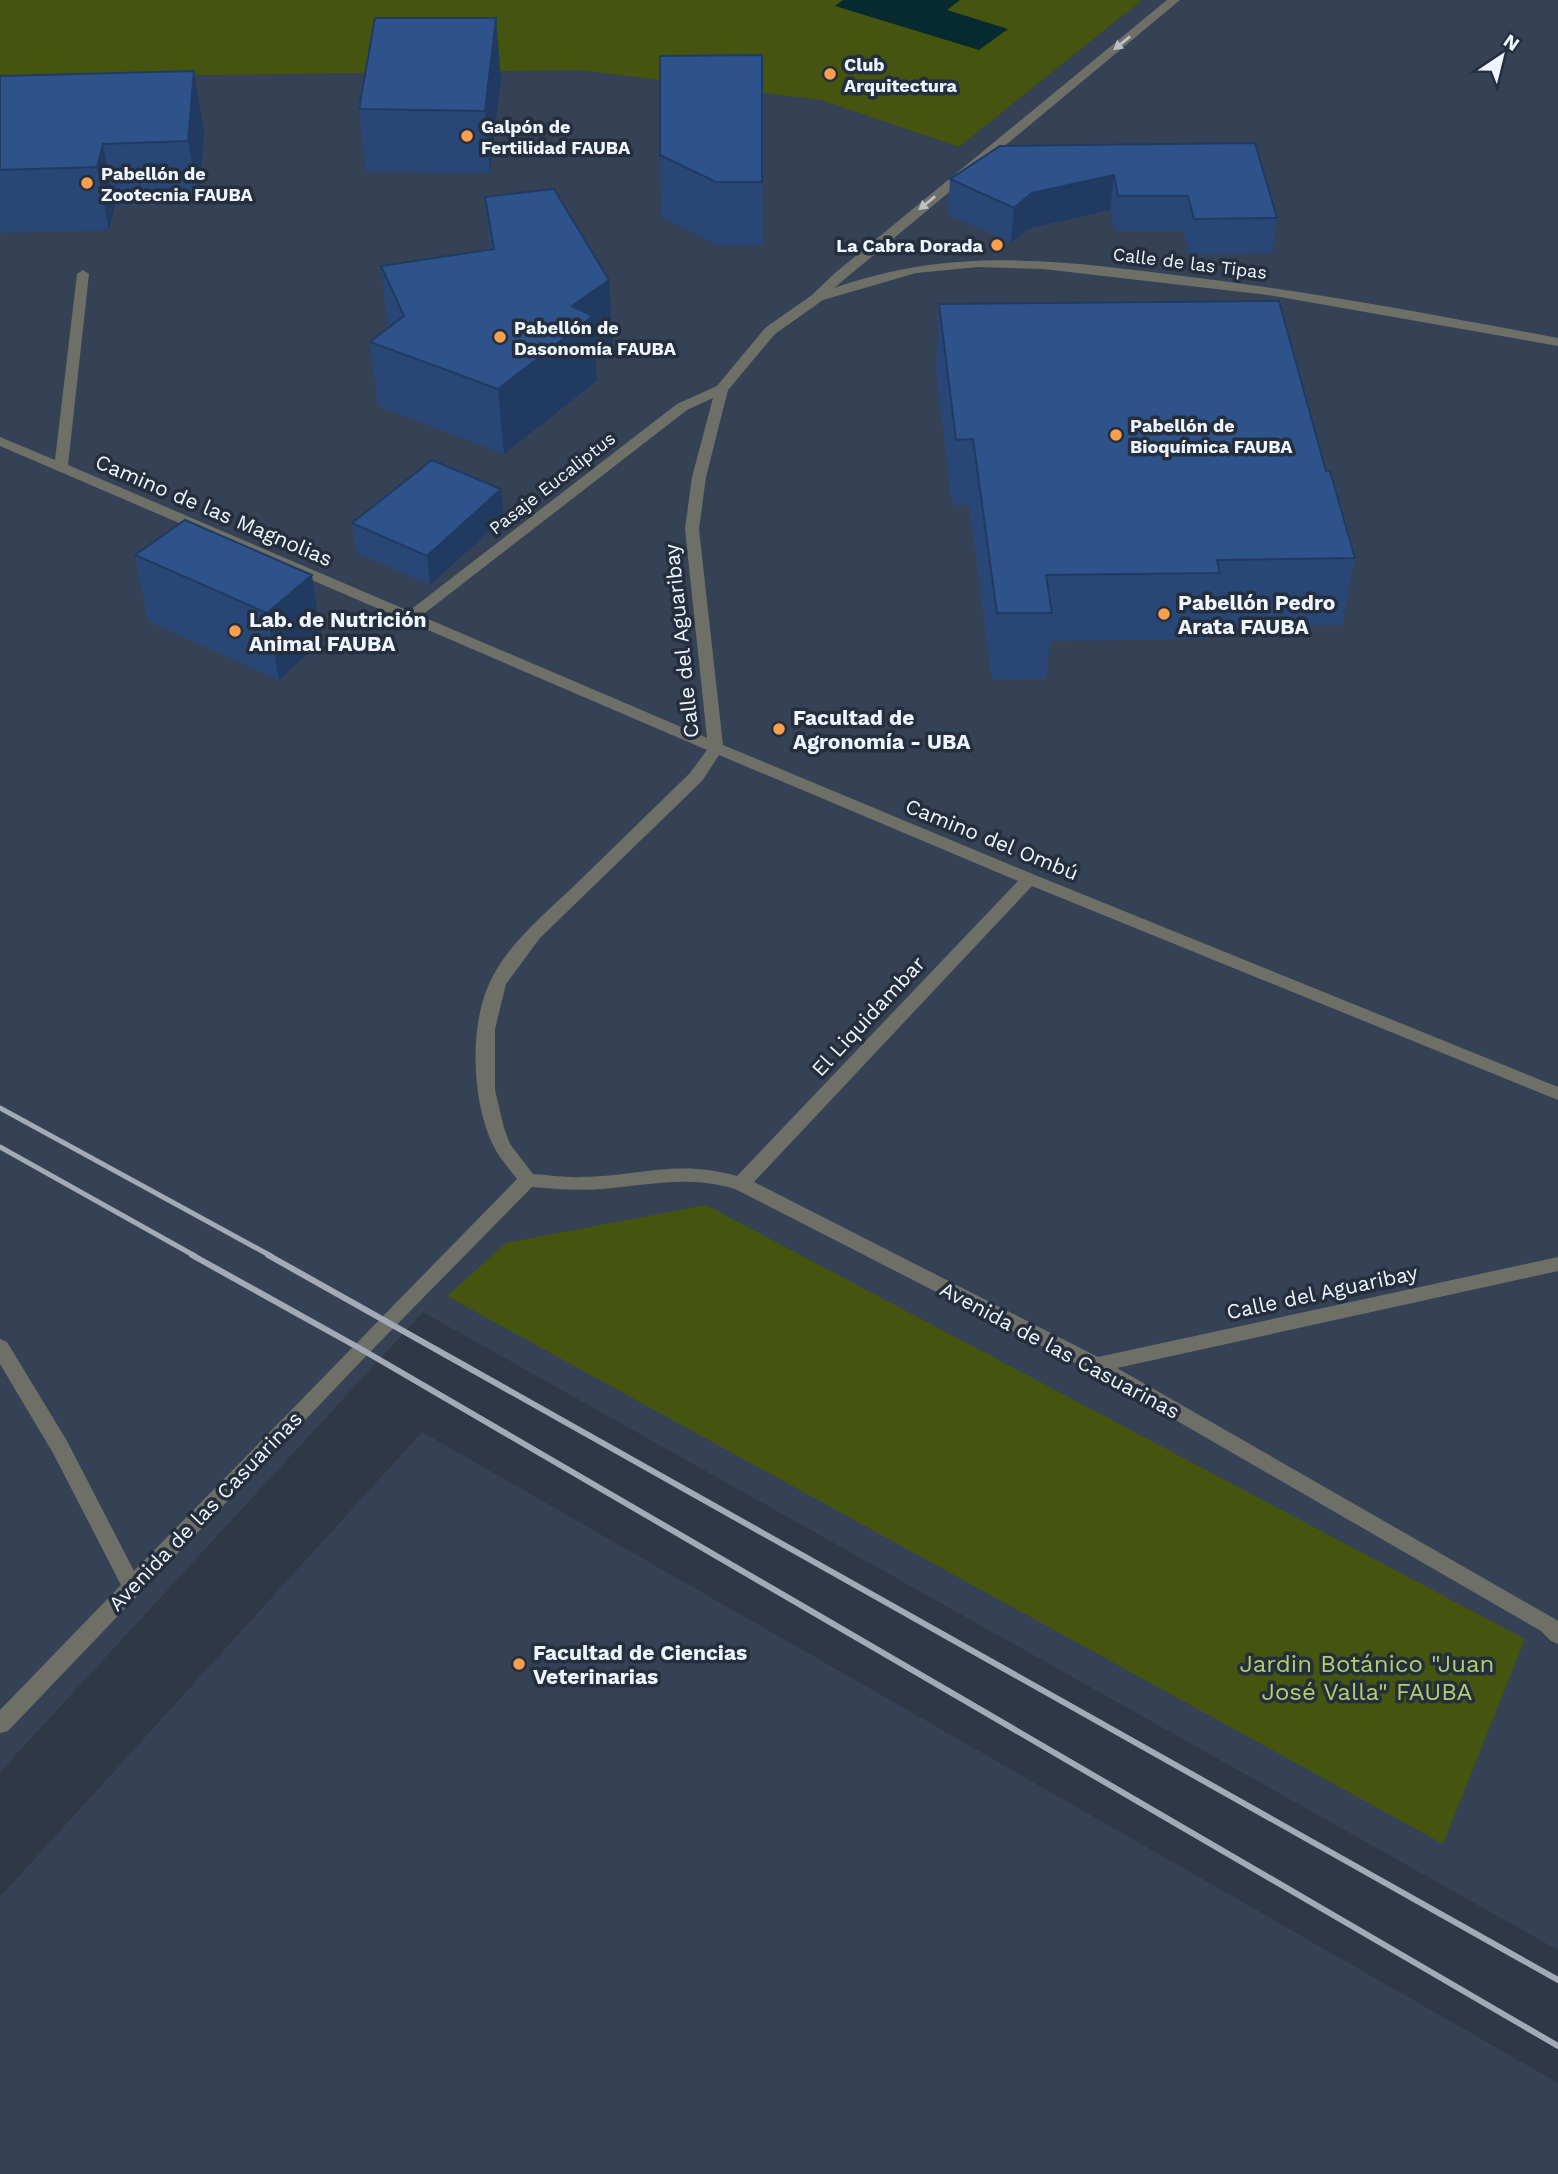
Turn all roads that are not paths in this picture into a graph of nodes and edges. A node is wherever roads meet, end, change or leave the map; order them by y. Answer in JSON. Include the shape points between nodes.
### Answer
{"nodes":[{"id":1,"x":1174,"y":0,"type":"edge"},
{"id":2,"x":83,"y":274,"type":"dead end"},
{"id":3,"x":817,"y":298,"type":"junction"},
{"id":4,"x":1558,"y":342,"type":"edge"},
{"id":5,"x":722,"y":389,"type":"junction"},
{"id":6,"x":0,"y":440,"type":"edge"},
{"id":7,"x":61,"y":467,"type":"junction"},
{"id":8,"x":411,"y":617,"type":"junction"},
{"id":9,"x":716,"y":748,"type":"junction"},
{"id":10,"x":1029,"y":879,"type":"junction"},
{"id":11,"x":1558,"y":1094,"type":"edge"},
{"id":12,"x":528,"y":1180,"type":"junction"},
{"id":13,"x":741,"y":1184,"type":"junction"},
{"id":14,"x":1558,"y":1264,"type":"edge"},
{"id":15,"x":0,"y":1348,"type":"edge"},
{"id":16,"x":1096,"y":1365,"type":"junction"},
{"id":17,"x":132,"y":1587,"type":"junction"},
{"id":18,"x":1558,"y":1635,"type":"edge"},
{"id":19,"x":0,"y":1724,"type":"edge"}],
"edges":[{"from":1,"to":3,"type":"lane","name":"Calle del Aguaribay","one_way":true,"via":[[839,275]]},
{"from":2,"to":7,"type":"lane"},
{"from":3,"to":4,"type":"lane","name":"Calle de las Tipas","via":[[866,280],[918,269],[981,264],[1070,267],[1320,297]]},
{"from":3,"to":5,"type":"lane","name":"Calle del Aguaribay","via":[[771,331]]},
{"from":5,"to":8,"type":"lane","name":"Pasaje Eucaliptus","via":[[682,407]]},
{"from":5,"to":9,"type":"lane","name":"Calle del Aguaribay","via":[[699,477],[692,529]]},
{"from":6,"to":7,"type":"lane","name":"Camino de las Magnolias"},
{"from":7,"to":8,"type":"lane","name":"Camino de las Magnolias"},
{"from":8,"to":9,"type":"lane","name":"Camino del Ombú"},
{"from":9,"to":10,"type":"lane","name":"Camino del Ombú"},
{"from":9,"to":12,"type":"lane","name":"Calle del Aguaribay","via":[[696,777],[534,934],[494,990],[483,1068],[496,1130]]},
{"from":10,"to":11,"type":"lane","name":"Camino del Ombú"},
{"from":10,"to":13,"type":"lane","name":"El Liquidambar"},
{"from":12,"to":13,"type":"lane","name":"Avenida de las Casuarinas","via":[[582,1184],[683,1171]]},
{"from":12,"to":17,"type":"lane","name":"Avenida de las Casuarinas"},
{"from":13,"to":16,"type":"lane","name":"Avenida de las Casuarinas"},
{"from":14,"to":16,"type":"lane","name":"Calle del Aguaribay"},
{"from":15,"to":17,"type":"lane","via":[[60,1447]]},
{"from":16,"to":18,"type":"lane","name":"Avenida de las Casuarinas","via":[[1548,1625]]},
{"from":17,"to":19,"type":"lane","name":"Avenida de las Casuarinas"}]}
